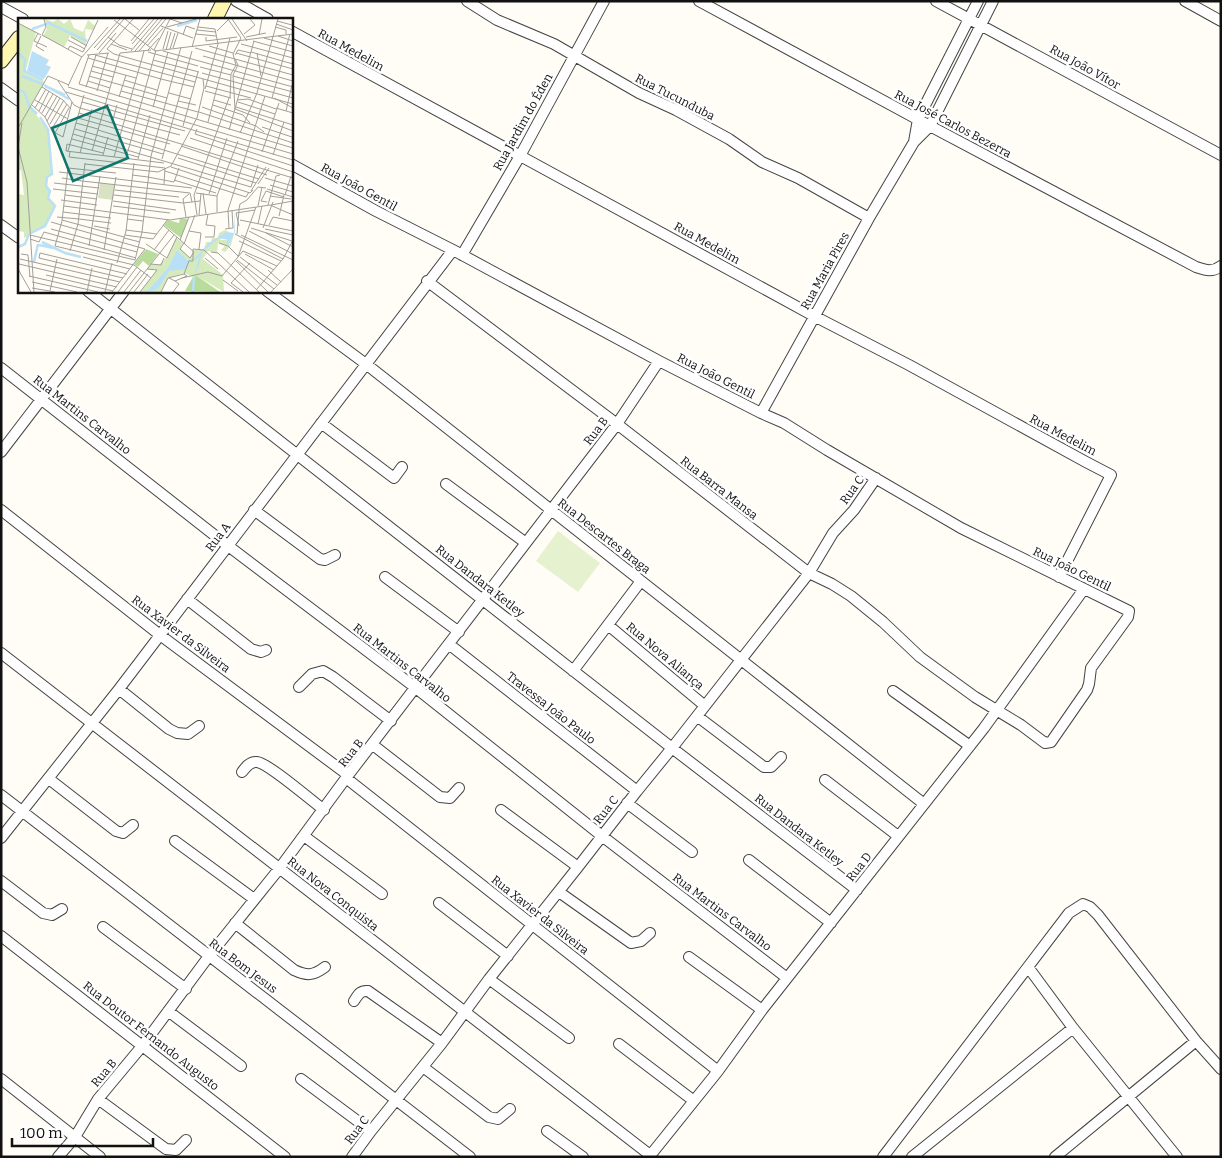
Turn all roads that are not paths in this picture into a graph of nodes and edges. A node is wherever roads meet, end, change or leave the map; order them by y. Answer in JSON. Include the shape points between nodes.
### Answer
{"nodes":[{"id":1,"x":224,"y":1,"type":"edge"},
{"id":2,"x":236,"y":1,"type":"edge"},
{"id":3,"x":468,"y":1,"type":"edge"},
{"id":4,"x":604,"y":1,"type":"edge"},
{"id":5,"x":700,"y":1,"type":"edge"},
{"id":6,"x":936,"y":1,"type":"edge"},
{"id":7,"x":978,"y":1,"type":"edge"},
{"id":8,"x":993,"y":1,"type":"edge"},
{"id":9,"x":1185,"y":1,"type":"edge"},
{"id":10,"x":1,"y":7,"type":"edge"},
{"id":11,"x":21,"y":18,"type":"edge"},
{"id":12,"x":216,"y":18,"type":"edge"},
{"id":13,"x":266,"y":18,"type":"edge"},
{"id":14,"x":970,"y":19,"type":"junction"},
{"id":15,"x":1221,"y":21,"type":"edge"},
{"id":16,"x":980,"y":24,"type":"junction"},
{"id":17,"x":292,"y":32,"type":"edge"},
{"id":18,"x":18,"y":39,"type":"edge"},
{"id":19,"x":573,"y":56,"type":"junction"},
{"id":20,"x":1,"y":61,"type":"edge"},
{"id":21,"x":1,"y":88,"type":"edge"},
{"id":22,"x":18,"y":100,"type":"edge"},
{"id":23,"x":918,"y":119,"type":"junction"},
{"id":24,"x":930,"y":126,"type":"junction"},
{"id":25,"x":914,"y":142,"type":"junction"},
{"id":26,"x":1221,"y":155,"type":"edge"},
{"id":27,"x":520,"y":156,"type":"junction"},
{"id":28,"x":292,"y":165,"type":"edge"},
{"id":29,"x":869,"y":218,"type":"junction"},
{"id":30,"x":1,"y":225,"type":"edge"},
{"id":31,"x":18,"y":237,"type":"edge"},
{"id":32,"x":457,"y":252,"type":"junction"},
{"id":33,"x":1221,"y":266,"type":"edge"},
{"id":34,"x":427,"y":282,"type":"junction"},
{"id":35,"x":89,"y":292,"type":"edge"},
{"id":36,"x":123,"y":292,"type":"edge"},
{"id":37,"x":267,"y":292,"type":"edge"},
{"id":38,"x":111,"y":308,"type":"junction"},
{"id":39,"x":814,"y":316,"type":"junction"},
{"id":40,"x":659,"y":361,"type":"junction"},
{"id":41,"x":366,"y":364,"type":"junction"},
{"id":42,"x":1,"y":368,"type":"edge"},
{"id":43,"x":41,"y":399,"type":"junction"},
{"id":44,"x":761,"y":413,"type":"junction"},
{"id":45,"x":321,"y":424,"type":"junction"},
{"id":46,"x":617,"y":424,"type":"junction"},
{"id":47,"x":1,"y":452,"type":"edge"},
{"id":48,"x":296,"y":456,"type":"junction"},
{"id":49,"x":402,"y":467,"type":"dead end"},
{"id":50,"x":876,"y":478,"type":"junction"},
{"id":51,"x":446,"y":484,"type":"dead end"},
{"id":52,"x":1,"y":510,"type":"edge"},
{"id":53,"x":254,"y":510,"type":"junction"},
{"id":54,"x":551,"y":510,"type":"junction"},
{"id":55,"x":526,"y":544,"type":"junction"},
{"id":56,"x":227,"y":545,"type":"junction"},
{"id":57,"x":335,"y":554,"type":"dead end"},
{"id":58,"x":809,"y":573,"type":"junction"},
{"id":59,"x":385,"y":577,"type":"dead end"},
{"id":60,"x":1059,"y":577,"type":"junction"},
{"id":61,"x":641,"y":581,"type":"junction"},
{"id":62,"x":1084,"y":589,"type":"junction"},
{"id":63,"x":187,"y":599,"type":"junction"},
{"id":64,"x":484,"y":600,"type":"junction"},
{"id":65,"x":1129,"y":611,"type":"joint"},
{"id":66,"x":608,"y":625,"type":"junction"},
{"id":67,"x":459,"y":632,"type":"junction"},
{"id":68,"x":160,"y":635,"type":"junction"},
{"id":69,"x":450,"y":645,"type":"junction"},
{"id":70,"x":266,"y":650,"type":"dead end"},
{"id":71,"x":1,"y":653,"type":"edge"},
{"id":72,"x":741,"y":660,"type":"junction"},
{"id":73,"x":573,"y":670,"type":"junction"},
{"id":74,"x":299,"y":687,"type":"dead end"},
{"id":75,"x":416,"y":688,"type":"junction"},
{"id":76,"x":119,"y":689,"type":"junction"},
{"id":77,"x":893,"y":692,"type":"dead end"},
{"id":78,"x":705,"y":706,"type":"junction"},
{"id":79,"x":997,"y":711,"type":"junction"},
{"id":80,"x":697,"y":716,"type":"junction"},
{"id":81,"x":390,"y":721,"type":"junction"},
{"id":82,"x":92,"y":724,"type":"junction"},
{"id":83,"x":199,"y":726,"type":"dead end"},
{"id":84,"x":372,"y":745,"type":"junction"},
{"id":85,"x":970,"y":746,"type":"junction"},
{"id":86,"x":672,"y":748,"type":"junction"},
{"id":87,"x":781,"y":757,"type":"dead end"},
{"id":88,"x":242,"y":772,"type":"dead end"},
{"id":89,"x":347,"y":777,"type":"junction"},
{"id":90,"x":49,"y":779,"type":"junction"},
{"id":91,"x":825,"y":780,"type":"dead end"},
{"id":92,"x":459,"y":788,"type":"dead end"},
{"id":93,"x":637,"y":790,"type":"junction"},
{"id":94,"x":1,"y":795,"type":"edge"},
{"id":95,"x":627,"y":803,"type":"junction"},
{"id":96,"x":924,"y":804,"type":"junction"},
{"id":97,"x":324,"y":810,"type":"junction"},
{"id":98,"x":501,"y":810,"type":"dead end"},
{"id":99,"x":23,"y":812,"type":"junction"},
{"id":100,"x":133,"y":825,"type":"dead end"},
{"id":101,"x":304,"y":836,"type":"junction"},
{"id":102,"x":602,"y":836,"type":"junction"},
{"id":103,"x":898,"y":836,"type":"junction"},
{"id":104,"x":1,"y":838,"type":"edge"},
{"id":105,"x":176,"y":841,"type":"dead end"},
{"id":106,"x":692,"y":852,"type":"dead end"},
{"id":107,"x":749,"y":860,"type":"dead end"},
{"id":108,"x":578,"y":867,"type":"junction"},
{"id":109,"x":279,"y":869,"type":"junction"},
{"id":110,"x":1,"y":881,"type":"edge"},
{"id":111,"x":857,"y":890,"type":"junction"},
{"id":112,"x":559,"y":892,"type":"junction"},
{"id":113,"x":382,"y":894,"type":"dead end"},
{"id":114,"x":254,"y":898,"type":"junction"},
{"id":115,"x":439,"y":903,"type":"dead end"},
{"id":116,"x":62,"y":909,"type":"dead end"},
{"id":117,"x":831,"y":923,"type":"junction"},
{"id":118,"x":235,"y":924,"type":"junction"},
{"id":119,"x":533,"y":925,"type":"junction"},
{"id":120,"x":103,"y":927,"type":"dead end"},
{"id":121,"x":650,"y":933,"type":"dead end"},
{"id":122,"x":1,"y":936,"type":"edge"},
{"id":123,"x":209,"y":956,"type":"junction"},
{"id":124,"x":508,"y":956,"type":"junction"},
{"id":125,"x":689,"y":957,"type":"dead end"},
{"id":126,"x":324,"y":967,"type":"dead end"},
{"id":127,"x":1028,"y":967,"type":"junction"},
{"id":128,"x":788,"y":978,"type":"junction"},
{"id":129,"x":489,"y":979,"type":"junction"},
{"id":130,"x":186,"y":989,"type":"junction"},
{"id":131,"x":354,"y":1002,"type":"dead end"},
{"id":132,"x":762,"y":1010,"type":"junction"},
{"id":133,"x":168,"y":1011,"type":"junction"},
{"id":134,"x":465,"y":1012,"type":"junction"},
{"id":135,"x":1073,"y":1028,"type":"junction"},
{"id":136,"x":569,"y":1038,"type":"dead end"},
{"id":137,"x":1196,"y":1041,"type":"junction"},
{"id":138,"x":442,"y":1043,"type":"junction"},
{"id":139,"x":618,"y":1044,"type":"dead end"},
{"id":140,"x":143,"y":1046,"type":"junction"},
{"id":141,"x":241,"y":1066,"type":"dead end"},
{"id":142,"x":423,"y":1067,"type":"junction"},
{"id":143,"x":1221,"y":1069,"type":"edge"},
{"id":144,"x":718,"y":1071,"type":"junction"},
{"id":145,"x":1,"y":1079,"type":"edge"},
{"id":146,"x":301,"y":1079,"type":"dead end"},
{"id":147,"x":1130,"y":1097,"type":"junction"},
{"id":148,"x":98,"y":1099,"type":"junction"},
{"id":149,"x":397,"y":1099,"type":"junction"},
{"id":150,"x":694,"y":1101,"type":"junction"},
{"id":151,"x":510,"y":1109,"type":"dead end"},
{"id":152,"x":371,"y":1131,"type":"junction"},
{"id":153,"x":547,"y":1131,"type":"dead end"},
{"id":154,"x":75,"y":1137,"type":"junction"},
{"id":155,"x":186,"y":1140,"type":"dead end"},
{"id":156,"x":354,"y":1156,"type":"edge"},
{"id":157,"x":650,"y":1156,"type":"edge"},
{"id":158,"x":58,"y":1157,"type":"edge"},
{"id":159,"x":100,"y":1157,"type":"edge"},
{"id":160,"x":285,"y":1157,"type":"edge"},
{"id":161,"x":470,"y":1157,"type":"edge"},
{"id":162,"x":583,"y":1157,"type":"edge"},
{"id":163,"x":883,"y":1157,"type":"edge"},
{"id":164,"x":912,"y":1157,"type":"edge"},
{"id":165,"x":1055,"y":1157,"type":"edge"},
{"id":166,"x":1177,"y":1157,"type":"edge"}],
"edges":[{"from":1,"to":12,"type":"street"},
{"from":2,"to":13,"type":"street"},
{"from":3,"to":19,"type":"street","name":"Rua Tucunduba","via":[[497,20],[554,44]]},
{"from":4,"to":19,"type":"street","name":"Rua Jardim do Éden"},
{"from":5,"to":23,"type":"street","name":"Rua José Carlos Bezerra"},
{"from":6,"to":14,"type":"street","name":"Rua João Vítor"},
{"from":7,"to":14,"type":"street","name":"Rua Maria Pires"},
{"from":8,"to":16,"type":"street","name":"Rua Maria Pires"},
{"from":9,"to":15,"type":"street"},
{"from":10,"to":11,"type":"street"},
{"from":14,"to":16,"type":"street","name":"Rua João Vítor"},
{"from":14,"to":23,"type":"street","name":"Rua Maria Pires"},
{"from":16,"to":24,"type":"street","name":"Rua Maria Pires"},
{"from":16,"to":26,"type":"street","name":"Rua João Vítor"},
{"from":17,"to":27,"type":"street","name":"Rua Medelim"},
{"from":18,"to":20,"type":"street"},
{"from":19,"to":27,"type":"street","name":"Rua Jardim do Éden"},
{"from":19,"to":29,"type":"street","name":"Rua Tucunduba"},
{"from":21,"to":22,"type":"street"},
{"from":23,"to":24,"type":"street","name":"Rua José Carlos Bezerra"},
{"from":23,"to":25,"type":"street","name":"Rua Maria Pires"},
{"from":24,"to":25,"type":"street","name":"Rua Maria Pires"},
{"from":24,"to":33,"type":"street","name":"Rua José Carlos Bezerra","via":[[1196,267],[1214,271]]},
{"from":25,"to":29,"type":"street","name":"Rua Maria Pires"},
{"from":27,"to":32,"type":"street","name":"Rua Jardim do Éden"},
{"from":27,"to":39,"type":"street","name":"Rua Medelim"},
{"from":28,"to":32,"type":"street","name":"Rua João Gentil"},
{"from":29,"to":39,"type":"street","name":"Rua Maria Pires"},
{"from":30,"to":31,"type":"street"},
{"from":32,"to":34,"type":"street","name":"Rua A"},
{"from":32,"to":40,"type":"street","name":"Rua João Gentil"},
{"from":34,"to":41,"type":"street","name":"Rua A"},
{"from":34,"to":46,"type":"street","name":"Rua Barra Mansa"},
{"from":35,"to":38,"type":"street","name":"Rua Dandara Ketley"},
{"from":36,"to":38,"type":"street"},
{"from":37,"to":41,"type":"street","name":"Rua Descartes Braga"},
{"from":38,"to":43,"type":"street"},
{"from":38,"to":48,"type":"street","name":"Rua Dandara Ketley"},
{"from":39,"to":44,"type":"street","name":"Rua Maria Pires"},
{"from":39,"to":60,"type":"street","name":"Rua Medelim","via":[[1111,475]]},
{"from":40,"to":44,"type":"street","name":"Rua João Gentil"},
{"from":40,"to":46,"type":"street","name":"Rua B"},
{"from":41,"to":45,"type":"street","name":"Rua A"},
{"from":41,"to":54,"type":"street","name":"Rua Descartes Braga"},
{"from":42,"to":43,"type":"street","name":"Rua Martins Carvalho"},
{"from":43,"to":47,"type":"street"},
{"from":43,"to":56,"type":"street","name":"Rua Martins Carvalho"},
{"from":44,"to":50,"type":"street","name":"Rua João Gentil","via":[[784,423]]},
{"from":45,"to":48,"type":"street","name":"Rua A"},
{"from":45,"to":49,"type":"street","via":[[394,478]]},
{"from":46,"to":54,"type":"street","name":"Rua B"},
{"from":46,"to":58,"type":"street","name":"Rua Barra Mansa"},
{"from":48,"to":53,"type":"street","name":"Rua A"},
{"from":48,"to":64,"type":"street","name":"Rua Dandara Ketley"},
{"from":50,"to":58,"type":"street","name":"Rua C","via":[[833,533]]},
{"from":50,"to":60,"type":"street","name":"Rua João Gentil","via":[[961,528]]},
{"from":51,"to":55,"type":"street"},
{"from":52,"to":68,"type":"street","name":"Rua Xavier da Silveira"},
{"from":53,"to":56,"type":"street","name":"Rua A"},
{"from":53,"to":57,"type":"street","via":[[320,559]]},
{"from":54,"to":55,"type":"street","name":"Rua B"},
{"from":54,"to":61,"type":"street","name":"Rua Descartes Braga"},
{"from":55,"to":64,"type":"street","name":"Rua B"},
{"from":56,"to":63,"type":"street","name":"Rua A"},
{"from":56,"to":75,"type":"street","name":"Rua Martins Carvalho"},
{"from":58,"to":72,"type":"street","name":"Rua C"},
{"from":58,"to":79,"type":"street","name":"Rua Barra Mansa","via":[[851,596],[920,657]]},
{"from":59,"to":67,"type":"street"},
{"from":60,"to":62,"type":"street","name":"Rua João Gentil"},
{"from":61,"to":66,"type":"street"},
{"from":61,"to":72,"type":"street","name":"Rua Descartes Braga"},
{"from":62,"to":65,"type":"street","name":"Rua João Gentil"},
{"from":62,"to":79,"type":"street","name":"Rua D"},
{"from":63,"to":68,"type":"street","name":"Rua A"},
{"from":63,"to":70,"type":"street","via":[[251,649]]},
{"from":64,"to":67,"type":"street","name":"Rua B"},
{"from":64,"to":73,"type":"street","name":"Rua Dandara Ketley"},
{"from":65,"to":79,"type":"street","name":"Rua Barra Mansa","via":[[1091,668],[1086,690],[1051,742],[1045,743]]},
{"from":66,"to":73,"type":"street"},
{"from":66,"to":78,"type":"street","name":"Rua Nova Aliança"},
{"from":67,"to":69,"type":"street","name":"Rua B"},
{"from":68,"to":76,"type":"street","name":"Rua A"},
{"from":68,"to":89,"type":"street","name":"Rua Xavier da Silveira"},
{"from":69,"to":75,"type":"street","name":"Rua B"},
{"from":69,"to":93,"type":"street","name":"Travessa João Paulo"},
{"from":71,"to":82,"type":"street","name":"Rua Nova Conquista"},
{"from":72,"to":78,"type":"street","name":"Rua C"},
{"from":72,"to":96,"type":"street","name":"Rua Descartes Braga"},
{"from":73,"to":86,"type":"street","name":"Rua Dandara Ketley"},
{"from":74,"to":81,"type":"street","via":[[312,674],[323,671]]},
{"from":75,"to":81,"type":"street","name":"Rua B"},
{"from":75,"to":102,"type":"street","name":"Rua Martins Carvalho"},
{"from":76,"to":82,"type":"street","name":"Rua A"},
{"from":76,"to":83,"type":"street","via":[[168,729],[188,734]]},
{"from":77,"to":85,"type":"street"},
{"from":78,"to":80,"type":"street","name":"Rua C"},
{"from":79,"to":85,"type":"street","name":"Rua D"},
{"from":80,"to":86,"type":"street","name":"Rua C"},
{"from":80,"to":87,"type":"street","via":[[764,767],[772,767]]},
{"from":81,"to":84,"type":"street","name":"Rua B"},
{"from":82,"to":90,"type":"street","name":"Rua A"},
{"from":82,"to":109,"type":"street","name":"Rua Nova Conquista"},
{"from":84,"to":89,"type":"street","name":"Rua B"},
{"from":84,"to":92,"type":"street","via":[[440,796],[450,798]]},
{"from":85,"to":96,"type":"street","name":"Rua D"},
{"from":86,"to":93,"type":"street","name":"Rua C"},
{"from":86,"to":111,"type":"street","name":"Rua Dandara Ketley"},
{"from":88,"to":97,"type":"street","via":[[252,762],[258,762]]},
{"from":89,"to":97,"type":"street","name":"Rua B"},
{"from":89,"to":119,"type":"street","name":"Rua Xavier da Silveira"},
{"from":90,"to":99,"type":"street","name":"Rua A"},
{"from":90,"to":100,"type":"street","via":[[116,831],[123,833]]},
{"from":91,"to":103,"type":"street"},
{"from":93,"to":95,"type":"street","name":"Rua C"},
{"from":94,"to":99,"type":"street","name":"Rua Bom Jesus"},
{"from":95,"to":102,"type":"street","name":"Rua C"},
{"from":95,"to":106,"type":"street"},
{"from":96,"to":103,"type":"street","name":"Rua D"},
{"from":97,"to":101,"type":"street","name":"Rua B"},
{"from":98,"to":108,"type":"street"},
{"from":99,"to":104,"type":"street","name":"Rua A"},
{"from":99,"to":123,"type":"street","name":"Rua Bom Jesus"},
{"from":101,"to":109,"type":"street","name":"Rua B"},
{"from":101,"to":113,"type":"street"},
{"from":102,"to":108,"type":"street","name":"Rua C"},
{"from":102,"to":128,"type":"street","name":"Rua Martins Carvalho"},
{"from":103,"to":111,"type":"street","name":"Rua D"},
{"from":105,"to":114,"type":"street"},
{"from":107,"to":117,"type":"street"},
{"from":108,"to":112,"type":"street","name":"Rua C"},
{"from":109,"to":114,"type":"street","name":"Rua B"},
{"from":109,"to":134,"type":"street","name":"Rua Nova Conquista"},
{"from":110,"to":116,"type":"street","via":[[43,913],[52,915]]},
{"from":111,"to":117,"type":"street","name":"Rua D"},
{"from":112,"to":119,"type":"street","name":"Rua C"},
{"from":112,"to":121,"type":"street","via":[[631,943],[641,941]]},
{"from":114,"to":118,"type":"street","name":"Rua B"},
{"from":115,"to":124,"type":"street"},
{"from":117,"to":128,"type":"street","name":"Rua D"},
{"from":118,"to":123,"type":"street","name":"Rua B"},
{"from":118,"to":126,"type":"street","via":[[302,974],[315,974]]},
{"from":119,"to":124,"type":"street","name":"Rua C"},
{"from":119,"to":144,"type":"street","name":"Rua Xavier da Silveira"},
{"from":120,"to":130,"type":"street"},
{"from":122,"to":140,"type":"street","name":"Rua Doutor Fernando Augusto"},
{"from":123,"to":130,"type":"street","name":"Rua B"},
{"from":123,"to":149,"type":"street","name":"Rua Bom Jesus"},
{"from":124,"to":129,"type":"street","name":"Rua C"},
{"from":125,"to":132,"type":"street"},
{"from":127,"to":135,"type":"street"},
{"from":127,"to":137,"type":"street","via":[[1069,913],[1083,904],[1090,907]]},
{"from":127,"to":163,"type":"street"},
{"from":128,"to":132,"type":"street","name":"Rua D"},
{"from":129,"to":134,"type":"street","name":"Rua C"},
{"from":129,"to":136,"type":"street"},
{"from":130,"to":133,"type":"street","name":"Rua B"},
{"from":131,"to":138,"type":"street","via":[[359,993],[368,991]]},
{"from":132,"to":144,"type":"street","name":"Rua D"},
{"from":133,"to":140,"type":"street","name":"Rua B"},
{"from":133,"to":141,"type":"street"},
{"from":134,"to":138,"type":"street","name":"Rua C"},
{"from":134,"to":157,"type":"street","name":"Rua Nova Conquista"},
{"from":135,"to":147,"type":"street"},
{"from":135,"to":164,"type":"street"},
{"from":137,"to":143,"type":"street"},
{"from":137,"to":147,"type":"street"},
{"from":138,"to":142,"type":"street","name":"Rua C"},
{"from":139,"to":150,"type":"street"},
{"from":140,"to":148,"type":"street","name":"Rua B"},
{"from":140,"to":160,"type":"street","name":"Rua Doutor Fernando Augusto"},
{"from":142,"to":149,"type":"street","name":"Rua C"},
{"from":142,"to":151,"type":"street","via":[[489,1117],[498,1119]]},
{"from":144,"to":150,"type":"street","name":"Rua D"},
{"from":145,"to":154,"type":"street"},
{"from":146,"to":152,"type":"street"},
{"from":147,"to":165,"type":"street"},
{"from":147,"to":166,"type":"street"},
{"from":148,"to":154,"type":"street","name":"Rua B"},
{"from":148,"to":155,"type":"street","via":[[166,1149],[176,1150]]},
{"from":149,"to":152,"type":"street","name":"Rua C"},
{"from":149,"to":161,"type":"street","name":"Rua Bom Jesus"},
{"from":150,"to":157,"type":"street","name":"Rua D"},
{"from":152,"to":156,"type":"street","name":"Rua C"},
{"from":153,"to":162,"type":"street"},
{"from":154,"to":158,"type":"street","name":"Rua B"},
{"from":154,"to":159,"type":"street"}]}
